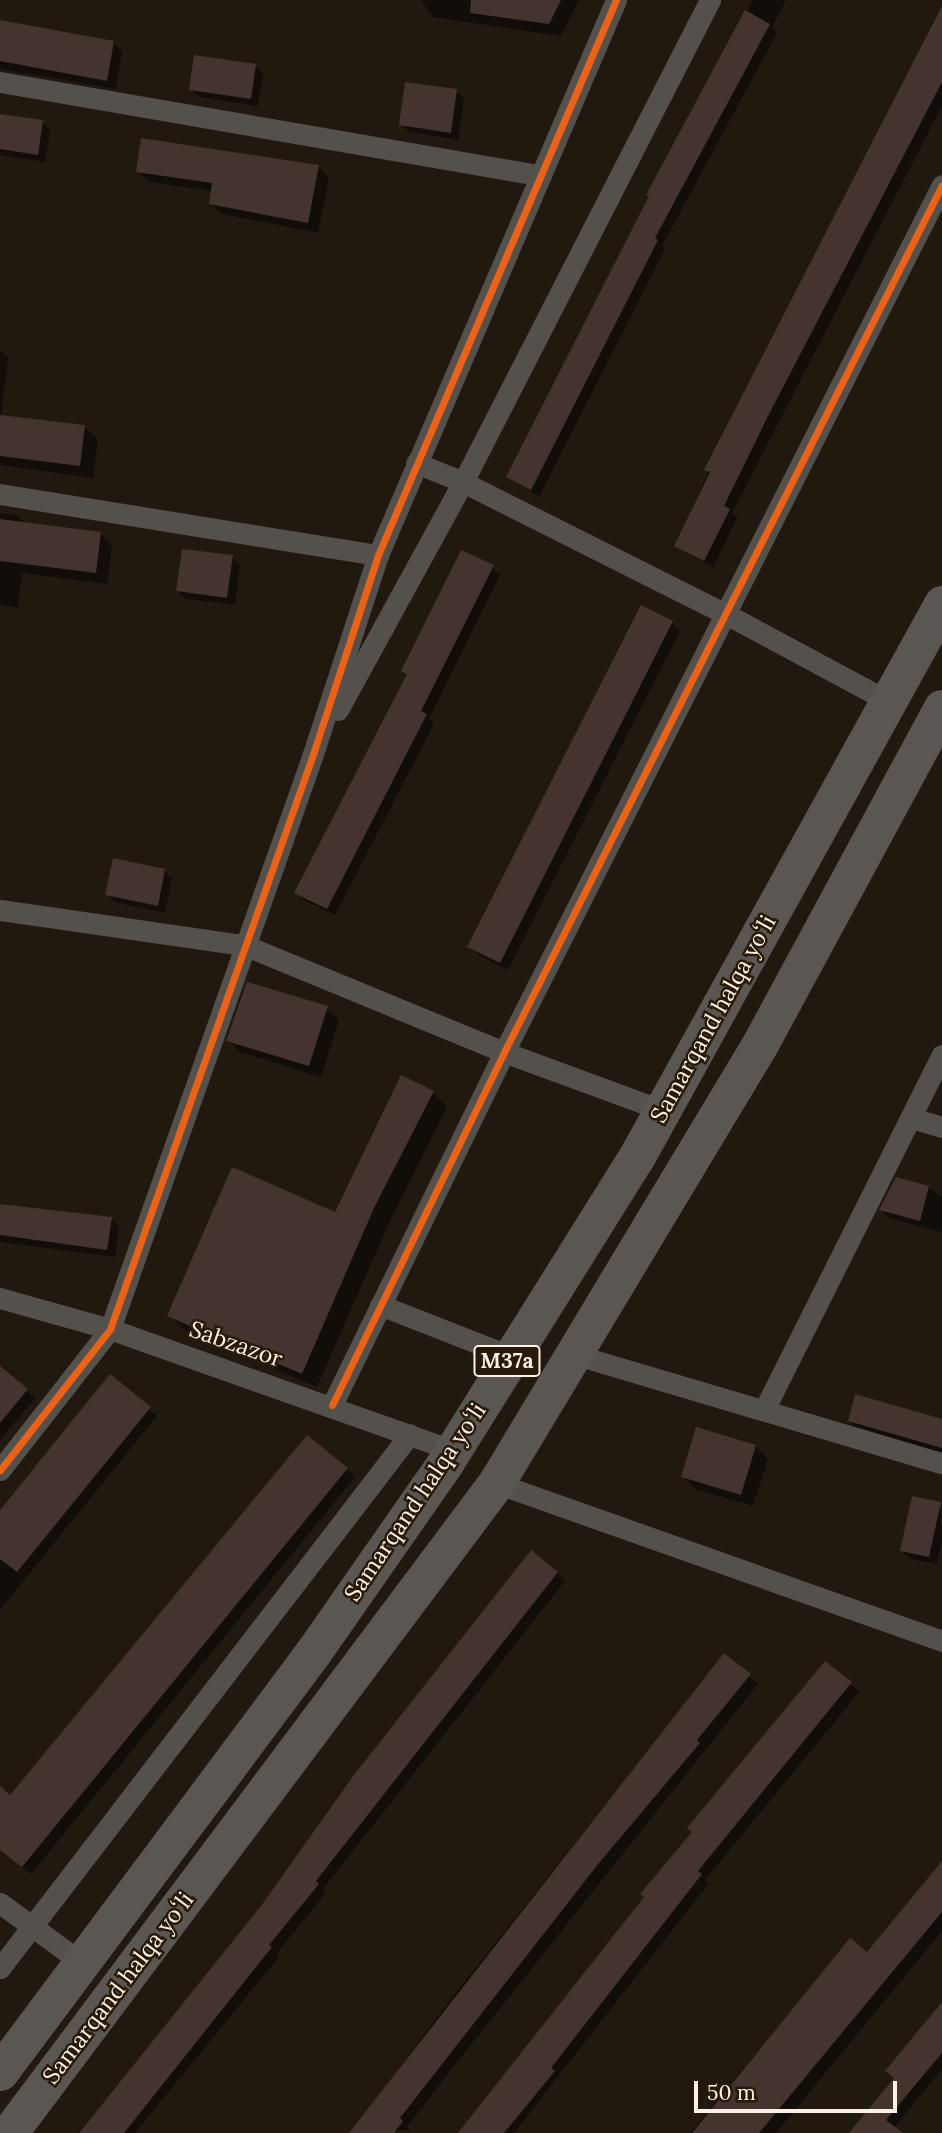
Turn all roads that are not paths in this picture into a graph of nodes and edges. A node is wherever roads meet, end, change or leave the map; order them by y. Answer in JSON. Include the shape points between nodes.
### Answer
{"nodes":[{"id":1,"x":616,"y":0,"type":"edge"},
{"id":2,"x":710,"y":0,"type":"edge"},
{"id":3,"x":0,"y":82,"type":"edge"},
{"id":4,"x":538,"y":175,"type":"junction"},
{"id":5,"x":942,"y":185,"type":"edge"},
{"id":6,"x":416,"y":463,"type":"junction"},
{"id":7,"x":463,"y":482,"type":"junction"},
{"id":8,"x":0,"y":494,"type":"edge"},
{"id":9,"x":378,"y":555,"type":"junction"},
{"id":10,"x":942,"y":604,"type":"edge"},
{"id":11,"x":724,"y":613,"type":"junction"},
{"id":12,"x":888,"y":701,"type":"junction"},
{"id":13,"x":942,"y":708,"type":"edge"},
{"id":14,"x":313,"y":754,"type":"junction"},
{"id":15,"x":0,"y":910,"type":"edge"},
{"id":16,"x":244,"y":945,"type":"junction"},
{"id":17,"x":504,"y":1052,"type":"junction"},
{"id":18,"x":942,"y":1055,"type":"edge"},
{"id":19,"x":662,"y":1110,"type":"junction"},
{"id":20,"x":911,"y":1118,"type":"junction"},
{"id":21,"x":942,"y":1127,"type":"edge"},
{"id":22,"x":637,"y":1156,"type":"junction"},
{"id":23,"x":677,"y":1184,"type":"junction"},
{"id":24,"x":0,"y":1298,"type":"edge"},
{"id":25,"x":380,"y":1305,"type":"junction"},
{"id":26,"x":110,"y":1329,"type":"junction"},
{"id":27,"x":573,"y":1354,"type":"junction"},
{"id":28,"x":510,"y":1356,"type":"junction"},
{"id":29,"x":332,"y":1405,"type":"junction"},
{"id":30,"x":764,"y":1410,"type":"junction"},
{"id":31,"x":410,"y":1434,"type":"junction"},
{"id":32,"x":452,"y":1450,"type":"junction"},
{"id":33,"x":942,"y":1463,"type":"edge"},
{"id":34,"x":0,"y":1470,"type":"edge"},
{"id":35,"x":496,"y":1483,"type":"junction"},
{"id":36,"x":942,"y":1641,"type":"edge"},
{"id":37,"x":0,"y":1903,"type":"edge"},
{"id":38,"x":33,"y":1927,"type":"junction"},
{"id":39,"x":81,"y":1962,"type":"junction"},
{"id":40,"x":0,"y":1968,"type":"edge"},
{"id":41,"x":0,"y":2072,"type":"edge"},
{"id":42,"x":9,"y":2133,"type":"edge"}],
"edges":[{"from":1,"to":4,"type":"street"},
{"from":2,"to":7,"type":"street"},
{"from":3,"to":4,"type":"street"},
{"from":4,"to":6,"type":"street"},
{"from":5,"to":11,"type":"street"},
{"from":6,"to":7,"type":"street"},
{"from":6,"to":9,"type":"street"},
{"from":7,"to":11,"type":"street"},
{"from":7,"to":14,"type":"street"},
{"from":8,"to":9,"type":"street"},
{"from":9,"to":14,"type":"street"},
{"from":10,"to":12,"type":"highway","name":"Samarqand halqa yoʻli","number":"M37a"},
{"from":11,"to":12,"type":"street"},
{"from":11,"to":17,"type":"street"},
{"from":12,"to":19,"type":"highway","name":"Samarqand halqa yoʻli","number":"M37a"},
{"from":13,"to":23,"type":"highway","name":"Samarqand halqa yoʻli","number":"M37a","via":[[760,1044]]},
{"from":14,"to":16,"type":"street"},
{"from":15,"to":16,"type":"street"},
{"from":16,"to":17,"type":"street"},
{"from":16,"to":26,"type":"street"},
{"from":17,"to":19,"type":"street"},
{"from":17,"to":25,"type":"street"},
{"from":18,"to":20,"type":"street"},
{"from":19,"to":22,"type":"highway","name":"Samarqand halqa yoʻli","number":"M37a"},
{"from":20,"to":21,"type":"street"},
{"from":20,"to":30,"type":"street"},
{"from":22,"to":23,"type":"highway"},
{"from":22,"to":28,"type":"highway","name":"Samarqand halqa yoʻli","number":"M37a"},
{"from":23,"to":27,"type":"highway","name":"Samarqand halqa yoʻli","number":"M37a"},
{"from":24,"to":26,"type":"street","name":"Sabzazor"},
{"from":25,"to":28,"type":"street"},
{"from":25,"to":29,"type":"street"},
{"from":26,"to":29,"type":"street","name":"Sabzazor"},
{"from":26,"to":34,"type":"street"},
{"from":27,"to":30,"type":"street"},
{"from":27,"to":35,"type":"highway","name":"Samarqand halqa yoʻli","number":"M37a"},
{"from":28,"to":32,"type":"highway","name":"Samarqand halqa yoʻli","number":"M37a"},
{"from":29,"to":31,"type":"street","name":"Sabzazor"},
{"from":30,"to":33,"type":"street"},
{"from":31,"to":32,"type":"street","name":"Sabzazor"},
{"from":31,"to":38,"type":"street"},
{"from":32,"to":39,"type":"highway","name":"Samarqand halqa yoʻli","number":"M37a","via":[[314,1651]]},
{"from":35,"to":36,"type":"street"},
{"from":35,"to":42,"type":"highway","name":"Samarqand halqa yoʻli","number":"M37a"},
{"from":37,"to":38,"type":"street"},
{"from":38,"to":39,"type":"street"},
{"from":38,"to":40,"type":"street"},
{"from":39,"to":41,"type":"highway","name":"Samarqand halqa yoʻli","number":"M37a"}]}
